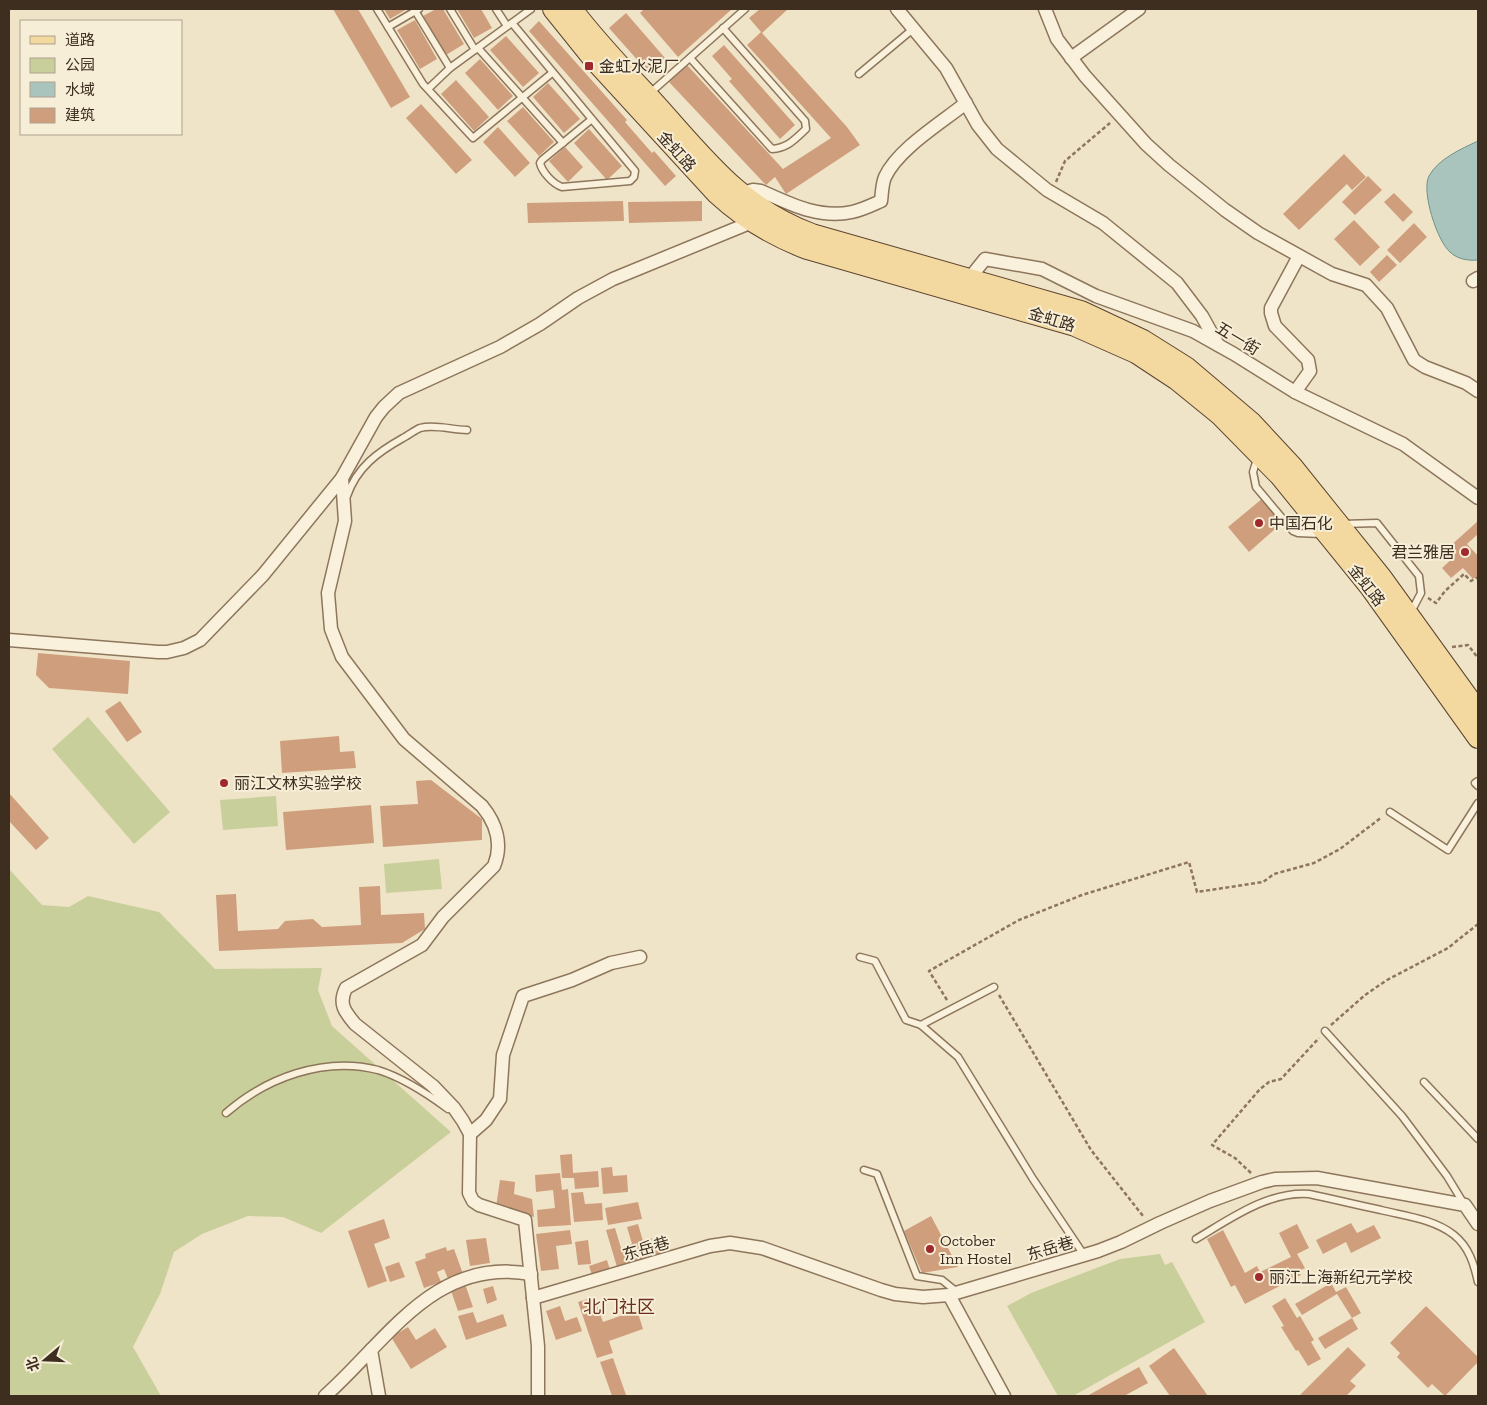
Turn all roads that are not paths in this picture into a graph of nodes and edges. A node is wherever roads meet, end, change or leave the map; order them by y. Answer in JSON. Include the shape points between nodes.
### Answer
{"nodes":[{"id":1,"x":377,"y":9,"type":"edge"},
{"id":2,"x":450,"y":9,"type":"edge"},
{"id":3,"x":496,"y":9,"type":"edge"},
{"id":4,"x":531,"y":9,"type":"edge"},
{"id":5,"x":553,"y":9,"type":"edge"},
{"id":6,"x":572,"y":9,"type":"edge"},
{"id":7,"x":745,"y":9,"type":"edge"},
{"id":8,"x":897,"y":9,"type":"edge"},
{"id":9,"x":1045,"y":9,"type":"edge"},
{"id":10,"x":1139,"y":9,"type":"edge"},
{"id":11,"x":416,"y":10,"type":"edge"},
{"id":12,"x":510,"y":25,"type":"junction"},
{"id":13,"x":388,"y":27,"type":"junction"},
{"id":14,"x":723,"y":28,"type":"junction"},
{"id":15,"x":913,"y":29,"type":"junction"},
{"id":16,"x":477,"y":49,"type":"junction"},
{"id":17,"x":690,"y":58,"type":"junction"},
{"id":18,"x":1071,"y":58,"type":"junction"},
{"id":19,"x":450,"y":68,"type":"junction"},
{"id":20,"x":552,"y":73,"type":"junction"},
{"id":21,"x":859,"y":74,"type":"dead end"},
{"id":22,"x":428,"y":89,"type":"junction"},
{"id":23,"x":648,"y":95,"type":"junction"},
{"id":24,"x":522,"y":97,"type":"junction"},
{"id":25,"x":966,"y":103,"type":"junction"},
{"id":26,"x":592,"y":119,"type":"junction"},
{"id":27,"x":562,"y":143,"type":"junction"},
{"id":28,"x":740,"y":194,"type":"junction"},
{"id":29,"x":752,"y":222,"type":"junction"},
{"id":30,"x":1299,"y":256,"type":"junction"},
{"id":31,"x":969,"y":279,"type":"junction"},
{"id":32,"x":1218,"y":345,"type":"junction"},
{"id":33,"x":1478,"y":390,"type":"edge"},
{"id":34,"x":1295,"y":392,"type":"junction"},
{"id":35,"x":467,"y":430,"type":"dead end"},
{"id":36,"x":342,"y":478,"type":"junction"},
{"id":37,"x":1478,"y":498,"type":"edge"},
{"id":38,"x":344,"y":504,"type":"junction"},
{"id":39,"x":1333,"y":529,"type":"junction"},
{"id":40,"x":1409,"y":615,"type":"junction"},
{"id":41,"x":9,"y":640,"type":"edge"},
{"id":42,"x":1478,"y":712,"type":"edge"},
{"id":43,"x":1478,"y":738,"type":"edge"},
{"id":44,"x":1478,"y":781,"type":"edge"},
{"id":45,"x":1478,"y":786,"type":"edge"},
{"id":46,"x":1478,"y":803,"type":"edge"},
{"id":47,"x":1390,"y":812,"type":"road end"},
{"id":48,"x":860,"y":956,"type":"dead end"},
{"id":49,"x":640,"y":957,"type":"dead end"},
{"id":50,"x":994,"y":987,"type":"road end"},
{"id":51,"x":921,"y":1025,"type":"junction"},
{"id":52,"x":1325,"y":1031,"type":"road end"},
{"id":53,"x":1424,"y":1082,"type":"dead end"},
{"id":54,"x":226,"y":1113,"type":"dead end"},
{"id":55,"x":463,"y":1120,"type":"junction"},
{"id":56,"x":470,"y":1134,"type":"junction"},
{"id":57,"x":1478,"y":1139,"type":"edge"},
{"id":58,"x":864,"y":1170,"type":"dead end"},
{"id":59,"x":1465,"y":1205,"type":"junction"},
{"id":60,"x":1478,"y":1224,"type":"edge"},
{"id":61,"x":1196,"y":1239,"type":"dead end"},
{"id":62,"x":1084,"y":1255,"type":"junction"},
{"id":63,"x":530,"y":1274,"type":"junction"},
{"id":64,"x":1478,"y":1282,"type":"edge"},
{"id":65,"x":954,"y":1294,"type":"junction"},
{"id":66,"x":533,"y":1298,"type":"junction"},
{"id":67,"x":370,"y":1350,"type":"junction"},
{"id":68,"x":325,"y":1396,"type":"edge"},
{"id":69,"x":379,"y":1396,"type":"edge"},
{"id":70,"x":538,"y":1396,"type":"edge"},
{"id":71,"x":1004,"y":1396,"type":"edge"}],
"edges":[{"from":1,"to":13,"type":"lane"},
{"from":2,"to":16,"type":"lane"},
{"from":3,"to":12,"type":"lane"},
{"from":4,"to":12,"type":"lane"},
{"from":5,"to":29,"type":"main road","name":"金虹路","via":[[594,60],[717,194]]},
{"from":6,"to":23,"type":"main road","name":"金虹路"},
{"from":7,"to":14,"type":"lane"},
{"from":8,"to":15,"type":"street"},
{"from":9,"to":18,"type":"street","via":[[1057,39]]},
{"from":10,"to":18,"type":"street"},
{"from":11,"to":13,"type":"lane"},
{"from":11,"to":19,"type":"lane"},
{"from":12,"to":16,"type":"lane"},
{"from":12,"to":20,"type":"lane"},
{"from":13,"to":22,"type":"lane"},
{"from":14,"to":17,"type":"lane"},
{"from":14,"to":17,"type":"lane","via":[[805,121],[806,128],[789,145],[772,149]]},
{"from":15,"to":21,"type":"lane"},
{"from":15,"to":25,"type":"street","via":[[946,68]]},
{"from":16,"to":19,"type":"lane"},
{"from":16,"to":24,"type":"lane"},
{"from":17,"to":23,"type":"lane"},
{"from":18,"to":30,"type":"street","via":[[1146,144],[1193,185],[1258,233]]},
{"from":19,"to":22,"type":"lane"},
{"from":20,"to":24,"type":"lane"},
{"from":20,"to":26,"type":"lane"},
{"from":22,"to":24,"type":"lane","via":[[473,138]]},
{"from":23,"to":28,"type":"main road","name":"金虹路"},
{"from":24,"to":27,"type":"lane"},
{"from":25,"to":28,"type":"street","via":[[902,153],[884,179],[881,201],[854,212],[813,212],[761,191]]},
{"from":25,"to":32,"type":"street","via":[[997,149],[1052,193],[1103,222],[1177,283],[1202,316]]},
{"from":26,"to":27,"type":"lane"},
{"from":26,"to":27,"type":"lane","via":[[635,170],[630,181],[558,186],[540,164]]},
{"from":28,"to":31,"type":"main road","name":"金虹路","via":[[767,214],[796,229]]},
{"from":29,"to":36,"type":"street","via":[[607,282],[506,344],[399,394],[376,417]]},
{"from":29,"to":39,"type":"main road","name":"金虹路","via":[[807,249],[1056,319],[1114,342],[1177,380],[1220,415]]},
{"from":30,"to":33,"type":"street","via":[[1332,274],[1366,285],[1387,308],[1414,360]]},
{"from":30,"to":34,"type":"street","via":[[1271,308],[1275,326],[1308,360],[1310,367]]},
{"from":31,"to":32,"type":"street","name":"五一街","via":[[985,259],[1042,269],[1096,296],[1193,331]]},
{"from":31,"to":39,"type":"main road","name":"金虹路","via":[[1081,311],[1120,328],[1172,358],[1252,423],[1292,466]]},
{"from":32,"to":34,"type":"street","name":"五一街"},
{"from":34,"to":37,"type":"street","name":"五一街","via":[[1404,444]]},
{"from":35,"to":38,"type":"lane","via":[[434,426],[420,429],[380,451],[360,471]]},
{"from":36,"to":38,"type":"street"},
{"from":36,"to":41,"type":"street","via":[[263,574],[207,635],[192,645],[176,651],[158,652]]},
{"from":38,"to":55,"type":"street","via":[[345,521],[328,594],[331,629],[336,644],[342,657],[404,738],[489,814],[498,847],[494,866],[443,917],[422,945],[346,988],[342,1003],[355,1024],[433,1086]]},
{"from":39,"to":40,"type":"main road","name":"金虹路","via":[[1382,578]]},
{"from":39,"to":40,"type":"lane","via":[[1377,523],[1419,576],[1421,593]]},
{"from":39,"to":43,"type":"main road","name":"金虹路","via":[[1370,587]]},
{"from":40,"to":42,"type":"main road","name":"金虹路"},
{"from":44,"to":45,"type":"lane","via":[[1475,784]]},
{"from":46,"to":47,"type":"lane","via":[[1448,850]]},
{"from":48,"to":51,"type":"lane","via":[[875,961],[906,1020]]},
{"from":49,"to":56,"type":"street","via":[[611,963],[523,996],[503,1055],[500,1099],[486,1120]]},
{"from":50,"to":51,"type":"lane"},
{"from":51,"to":62,"type":"lane","via":[[958,1057]]},
{"from":52,"to":59,"type":"lane","via":[[1402,1116]]},
{"from":53,"to":57,"type":"lane"},
{"from":54,"to":55,"type":"lane","via":[[252,1093],[281,1078],[313,1069],[346,1067],[379,1070],[422,1091]]},
{"from":55,"to":56,"type":"street"},
{"from":56,"to":63,"type":"street","via":[[471,1197],[479,1205],[525,1220]]},
{"from":58,"to":65,"type":"lane","via":[[877,1174],[917,1276],[942,1280]]},
{"from":59,"to":60,"type":"street"},
{"from":59,"to":62,"type":"street","name":"东岳巷","via":[[1317,1178],[1288,1178],[1262,1182],[1210,1201],[1121,1242]]},
{"from":61,"to":64,"type":"lane","via":[[1247,1209],[1285,1196],[1309,1194],[1422,1220],[1448,1230],[1467,1250]]},
{"from":62,"to":65,"type":"street","name":"东岳巷"},
{"from":63,"to":66,"type":"street"},
{"from":63,"to":67,"type":"street","via":[[492,1271],[457,1281],[418,1304]]},
{"from":65,"to":66,"type":"street","name":"东岳巷","via":[[922,1297],[895,1294],[762,1248],[730,1243]]},
{"from":65,"to":71,"type":"street"},
{"from":66,"to":70,"type":"street","via":[[538,1346]]},
{"from":67,"to":68,"type":"street"},
{"from":67,"to":69,"type":"street"}]}
